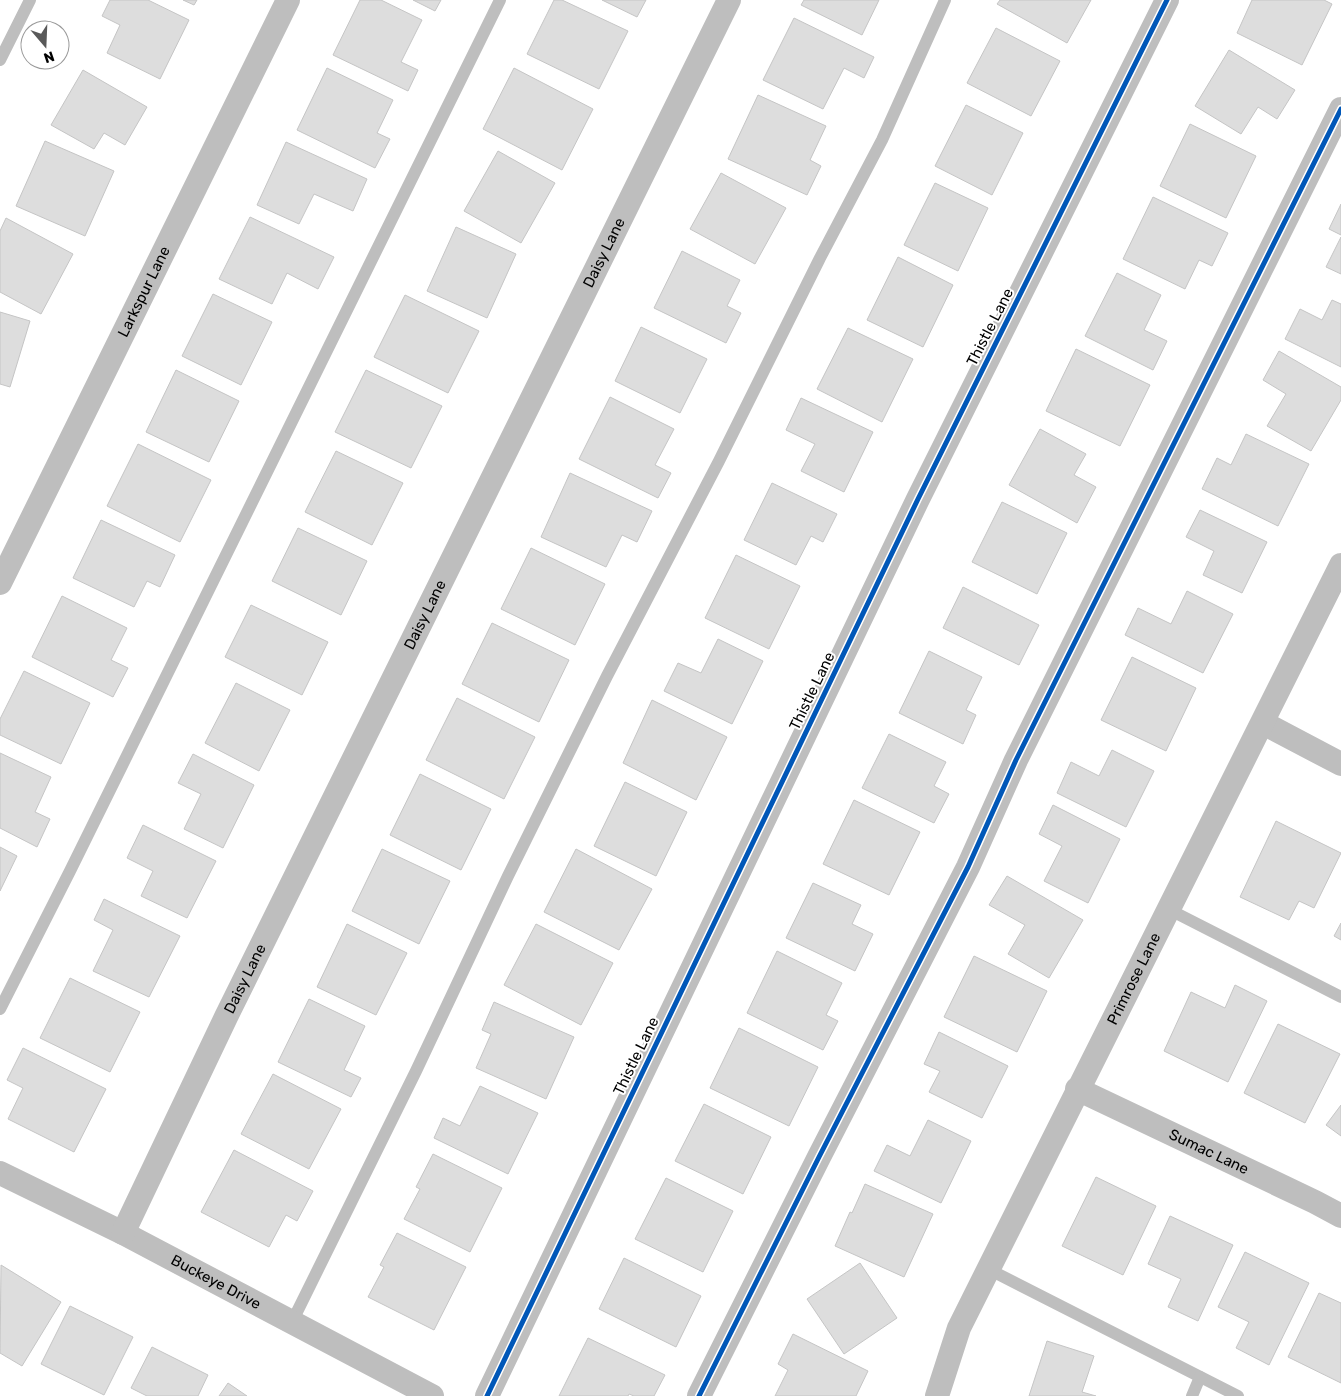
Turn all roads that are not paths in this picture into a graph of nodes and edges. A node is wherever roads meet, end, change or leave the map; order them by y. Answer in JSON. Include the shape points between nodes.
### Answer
{"nodes":[{"id":1,"x":30,"y":0,"type":"edge"},
{"id":2,"x":288,"y":0,"type":"edge"},
{"id":3,"x":500,"y":0,"type":"edge"},
{"id":4,"x":729,"y":0,"type":"edge"},
{"id":5,"x":945,"y":0,"type":"edge"},
{"id":6,"x":1167,"y":0,"type":"edge"},
{"id":7,"x":0,"y":60,"type":"edge"},
{"id":8,"x":1341,"y":109,"type":"edge"},
{"id":9,"x":1341,"y":565,"type":"edge"},
{"id":10,"x":0,"y":583,"type":"edge"},
{"id":11,"x":1263,"y":723,"type":"junction"},
{"id":12,"x":1341,"y":764,"type":"edge"},
{"id":13,"x":1168,"y":909,"type":"junction"},
{"id":14,"x":1341,"y":997,"type":"edge"},
{"id":15,"x":0,"y":1009,"type":"edge"},
{"id":16,"x":1077,"y":1089,"type":"junction"},
{"id":17,"x":0,"y":1173,"type":"edge"},
{"id":18,"x":1341,"y":1216,"type":"edge"},
{"id":19,"x":123,"y":1233,"type":"junction"},
{"id":20,"x":988,"y":1268,"type":"junction"},
{"id":21,"x":292,"y":1322,"type":"junction"},
{"id":22,"x":1200,"y":1377,"type":"junction"},
{"id":23,"x":432,"y":1396,"type":"edge"},
{"id":24,"x":486,"y":1396,"type":"edge"},
{"id":25,"x":699,"y":1396,"type":"edge"},
{"id":26,"x":937,"y":1396,"type":"edge"},
{"id":27,"x":1192,"y":1396,"type":"edge"},
{"id":28,"x":1238,"y":1396,"type":"edge"}],
"edges":[{"from":1,"to":7,"type":"lane"},
{"from":2,"to":10,"type":"street","name":"Larkspur Lane"},
{"from":3,"to":15,"type":"lane"},
{"from":4,"to":19,"type":"street","name":"Daisy Lane","via":[[235,999]]},
{"from":5,"to":21,"type":"lane","via":[[882,140],[603,685]]},
{"from":6,"to":24,"type":"street","name":"Thistle Lane","via":[[918,499]]},
{"from":8,"to":25,"type":"street","via":[[1016,760],[959,884]]},
{"from":9,"to":11,"type":"street","name":"Primrose Lane"},
{"from":11,"to":12,"type":"street"},
{"from":11,"to":13,"type":"street","name":"Primrose Lane"},
{"from":13,"to":14,"type":"lane"},
{"from":13,"to":16,"type":"street","name":"Primrose Lane"},
{"from":16,"to":18,"type":"street","name":"Sumac Lane"},
{"from":16,"to":20,"type":"street","name":"Primrose Lane"},
{"from":17,"to":19,"type":"street","name":"Buckeye Drive"},
{"from":19,"to":21,"type":"street","name":"Buckeye Drive"},
{"from":20,"to":22,"type":"lane"},
{"from":20,"to":26,"type":"street","name":"Primrose Lane","via":[[958,1328]]},
{"from":21,"to":23,"type":"street","name":"Buckeye Drive"},
{"from":22,"to":27,"type":"lane"},
{"from":22,"to":28,"type":"lane"}]}
